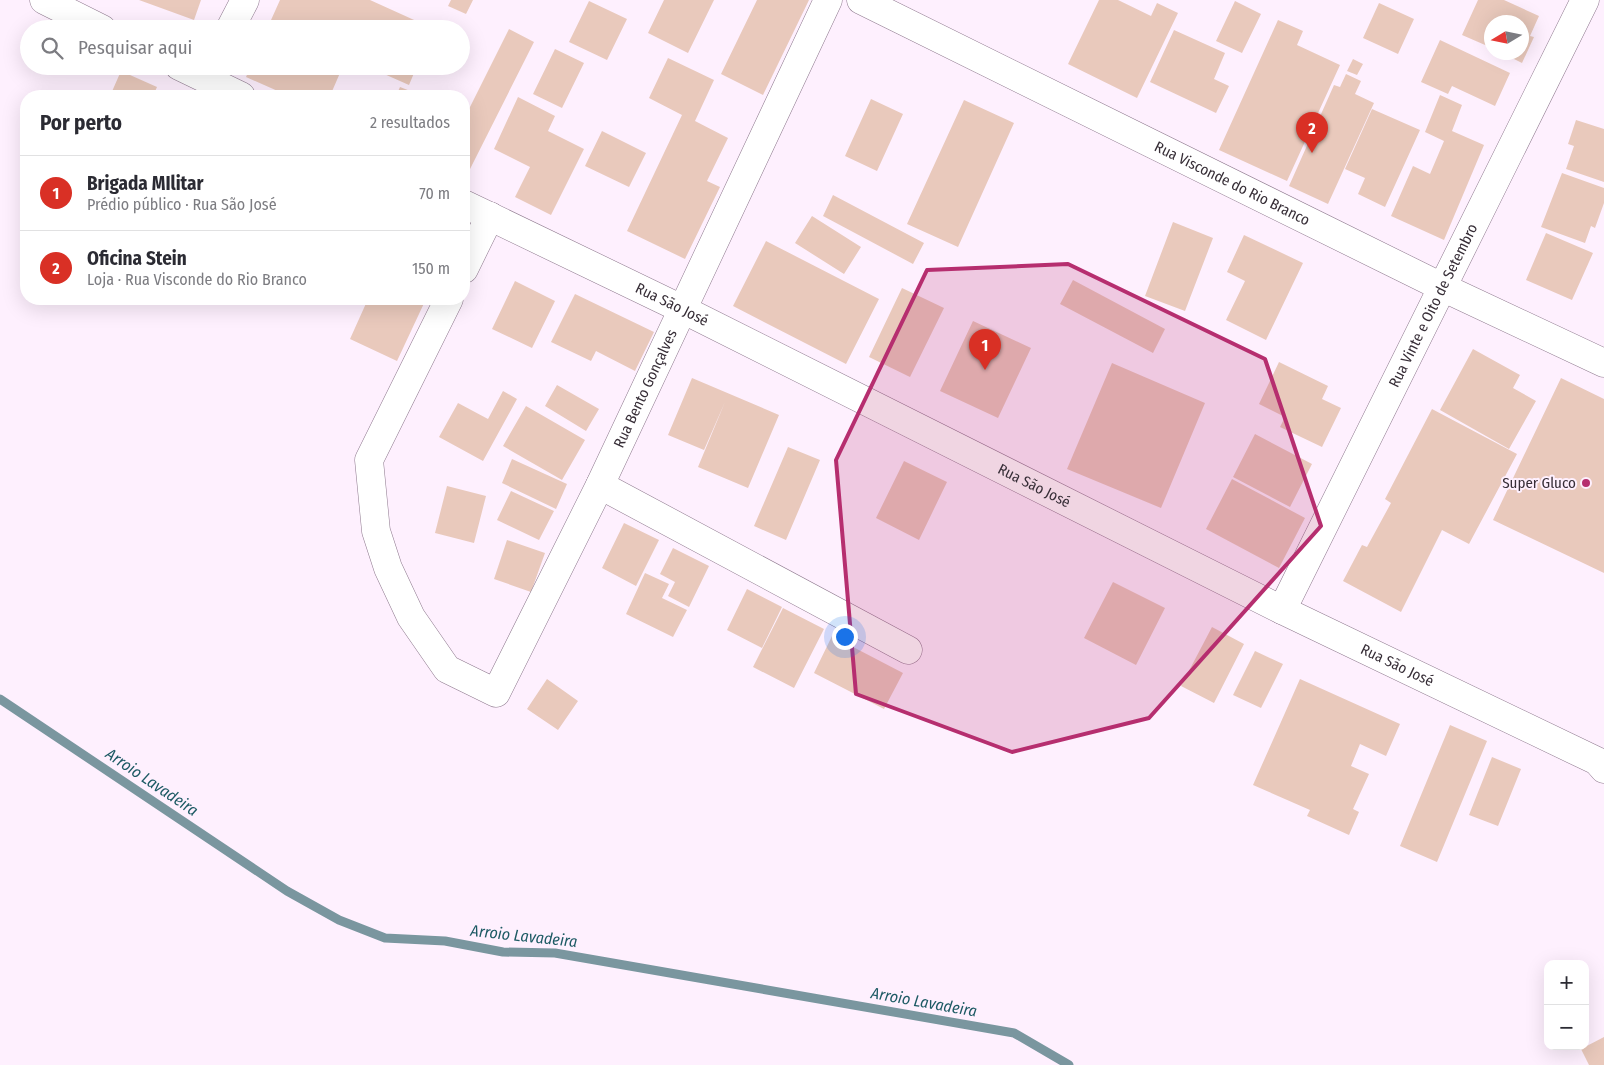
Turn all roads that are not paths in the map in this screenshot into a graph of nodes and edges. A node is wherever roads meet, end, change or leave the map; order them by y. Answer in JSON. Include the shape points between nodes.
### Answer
{"nodes":[{"id":1,"x":44,"y":0,"type":"edge"},
{"id":2,"x":245,"y":0,"type":"edge"},
{"id":3,"x":828,"y":0,"type":"edge"},
{"id":4,"x":860,"y":0,"type":"edge"},
{"id":5,"x":1585,"y":0,"type":"edge"},
{"id":6,"x":84,"y":20,"type":"edge"},
{"id":7,"x":235,"y":20,"type":"edge"},
{"id":8,"x":211,"y":75,"type":"edge"},
{"id":9,"x":232,"y":90,"type":"edge"},
{"id":10,"x":470,"y":207,"type":"edge"},
{"id":11,"x":490,"y":216,"type":"junction"},
{"id":12,"x":470,"y":257,"type":"edge"},
{"id":13,"x":1444,"y":288,"type":"junction"},
{"id":14,"x":446,"y":305,"type":"edge"},
{"id":15,"x":684,"y":310,"type":"junction"},
{"id":16,"x":1604,"y":363,"type":"edge"},
{"id":17,"x":600,"y":485,"type":"junction"},
{"id":18,"x":1282,"y":610,"type":"junction"},
{"id":19,"x":908,"y":650,"type":"dead end"},
{"id":20,"x":1602,"y":759,"type":"edge"}],
"edges":[{"from":1,"to":6,"type":"street"},
{"from":2,"to":7,"type":"street"},
{"from":3,"to":15,"type":"street","name":"Rua Bento Gonçalves"},
{"from":4,"to":13,"type":"street","name":"Rua Visconde do Rio Branco"},
{"from":5,"to":13,"type":"street","name":"Rua Vinte e Oito de Setembro"},
{"from":8,"to":9,"type":"street"},
{"from":10,"to":11,"type":"street","name":"Rua São José"},
{"from":11,"to":12,"type":"street"},
{"from":11,"to":15,"type":"street","name":"Rua São José"},
{"from":13,"to":16,"type":"street","name":"Rua Visconde do Rio Branco"},
{"from":13,"to":18,"type":"street","name":"Rua Vinte e Oito de Setembro"},
{"from":14,"to":17,"type":"street","name":"Rua Bento Gonçalves","via":[[369,460],[376,531],[388,568],[411,617],[447,669],[496,693]]},
{"from":15,"to":17,"type":"street","name":"Rua Bento Gonçalves"},
{"from":15,"to":18,"type":"street","name":"Rua São José"},
{"from":17,"to":19,"type":"street"},
{"from":18,"to":20,"type":"street","name":"Rua São José"}]}
